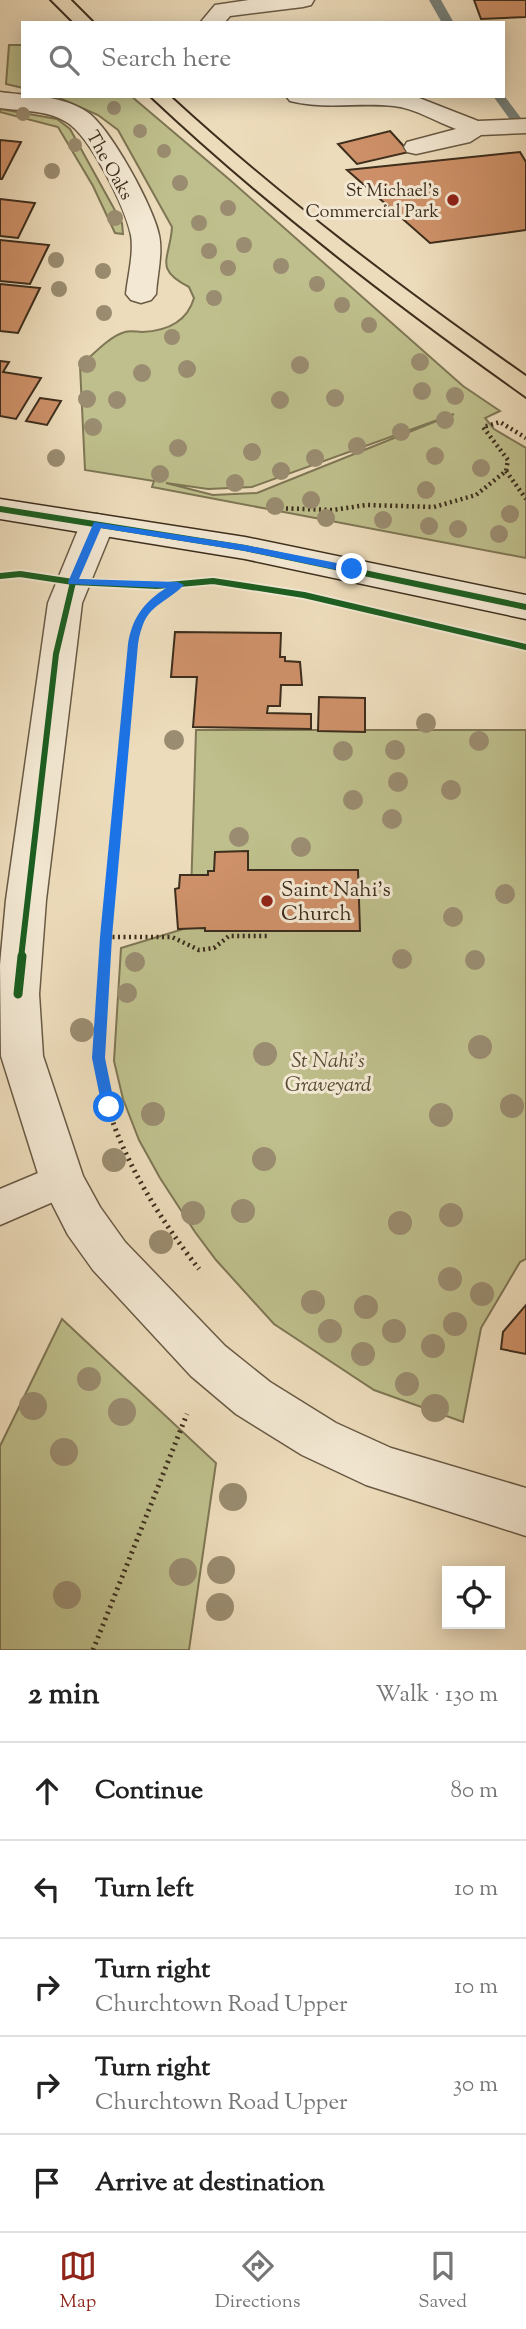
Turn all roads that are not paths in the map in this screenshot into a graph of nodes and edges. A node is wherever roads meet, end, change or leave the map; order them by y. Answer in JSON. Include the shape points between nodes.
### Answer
{"nodes":[{"id":1,"x":303,"y":0,"type":"edge"},
{"id":2,"x":213,"y":21,"type":"edge"},
{"id":3,"x":318,"y":98,"type":"edge"},
{"id":4,"x":0,"y":100,"type":"edge"},
{"id":5,"x":526,"y":126,"type":"edge"},
{"id":6,"x":475,"y":128,"type":"junction"},
{"id":7,"x":416,"y":147,"type":"dead end"},
{"id":8,"x":141,"y":294,"type":"dead end"},
{"id":9,"x":0,"y":509,"type":"edge"},
{"id":10,"x":97,"y":525,"type":"junction"},
{"id":11,"x":526,"y":607,"type":"edge"},
{"id":12,"x":11,"y":1057,"type":"edge"},
{"id":13,"x":62,"y":1180,"type":"junction"},
{"id":14,"x":0,"y":1208,"type":"edge"},
{"id":15,"x":526,"y":1512,"type":"edge"}],
"edges":[{"from":1,"to":2,"type":"lane","via":[[223,10]]},
{"from":3,"to":6,"type":"lane","via":[[400,99]]},
{"from":4,"to":8,"type":"street","name":"The Oaks","via":[[60,110],[90,126],[145,234]]},
{"from":5,"to":6,"type":"lane"},
{"from":6,"to":7,"type":"lane","via":[[461,137]]},
{"from":9,"to":10,"type":"street"},
{"from":10,"to":11,"type":"street","via":[[245,548]]},
{"from":10,"to":12,"type":"street","via":[[65,603]]},
{"from":12,"to":13,"type":"street"},
{"from":13,"to":14,"type":"lane"},
{"from":13,"to":15,"type":"street","via":[[109,1256],[208,1361],[253,1398],[319,1439],[383,1469]]}]}
